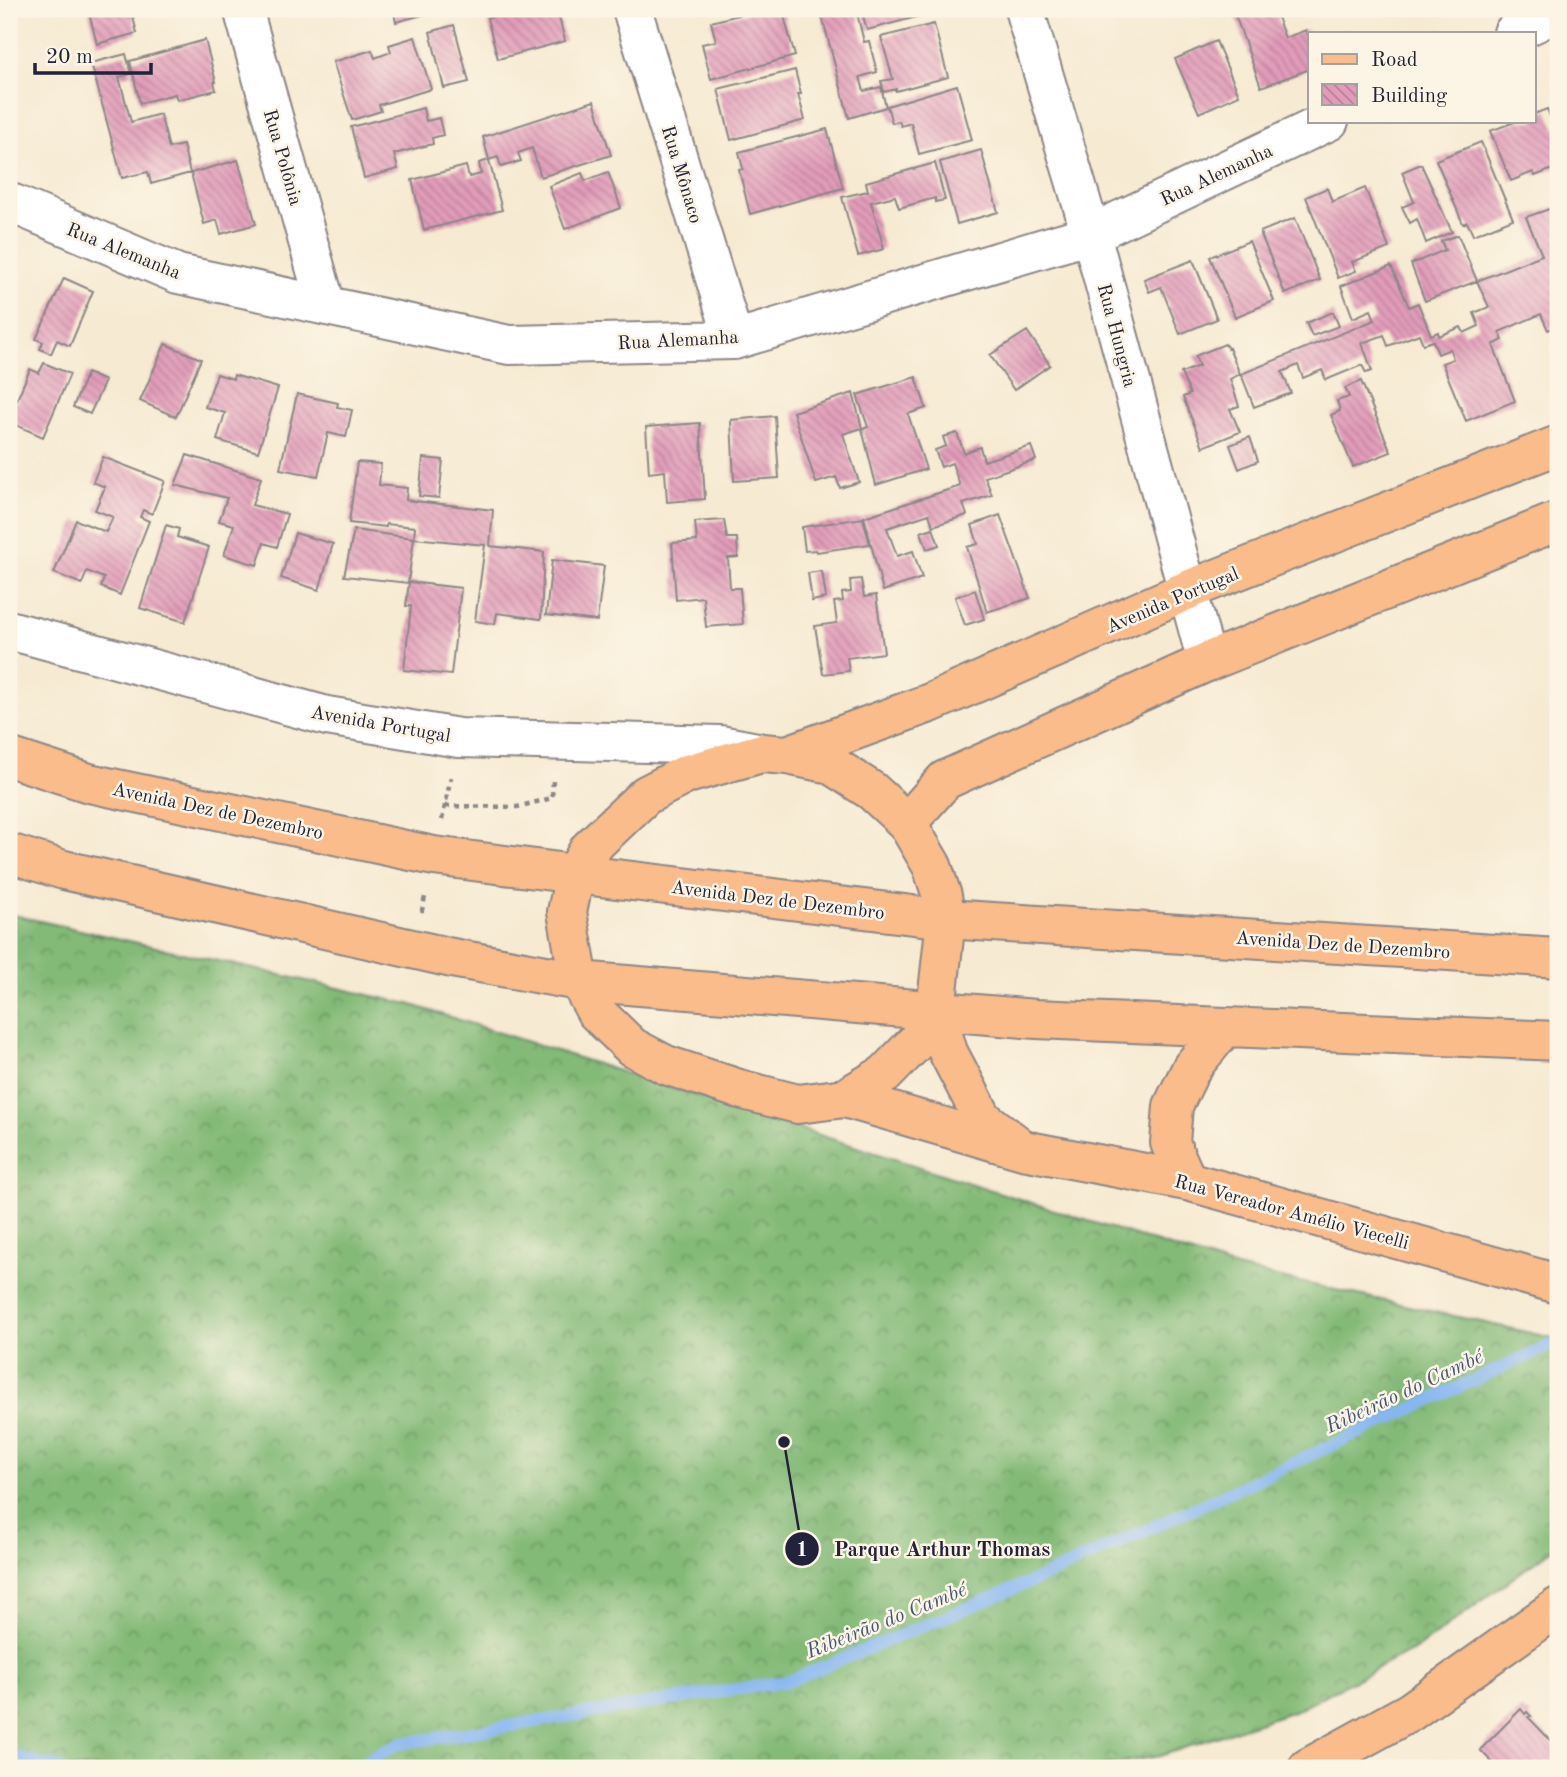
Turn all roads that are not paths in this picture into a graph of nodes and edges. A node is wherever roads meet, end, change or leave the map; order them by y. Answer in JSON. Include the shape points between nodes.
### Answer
{"nodes":[{"id":1,"x":243,"y":9,"type":"edge"},
{"id":2,"x":632,"y":9,"type":"edge"},
{"id":3,"x":1024,"y":9,"type":"edge"},
{"id":4,"x":1558,"y":12,"type":"edge"},
{"id":5,"x":1515,"y":32,"type":"edge"},
{"id":6,"x":1327,"y":122,"type":"edge"},
{"id":7,"x":9,"y":202,"type":"edge"},
{"id":8,"x":1091,"y":234,"type":"junction"},
{"id":9,"x":326,"y":306,"type":"junction"},
{"id":10,"x":734,"y":340,"type":"junction"},
{"id":11,"x":1558,"y":445,"type":"edge"},
{"id":12,"x":1558,"y":521,"type":"edge"},
{"id":13,"x":1188,"y":590,"type":"junction"},
{"id":14,"x":9,"y":630,"type":"edge"},
{"id":15,"x":1207,"y":662,"type":"junction"},
{"id":16,"x":774,"y":754,"type":"junction"},
{"id":17,"x":9,"y":757,"type":"edge"},
{"id":18,"x":907,"y":823,"type":"junction"},
{"id":19,"x":9,"y":853,"type":"edge"},
{"id":20,"x":575,"y":874,"type":"junction"},
{"id":21,"x":946,"y":919,"type":"junction"},
{"id":22,"x":1558,"y":958,"type":"edge"},
{"id":23,"x":579,"y":981,"type":"junction"},
{"id":24,"x":936,"y":1010,"type":"junction"},
{"id":25,"x":1225,"y":1027,"type":"junction"},
{"id":26,"x":1558,"y":1041,"type":"edge"},
{"id":27,"x":845,"y":1098,"type":"junction"},
{"id":28,"x":1023,"y":1150,"type":"junction"},
{"id":29,"x":1187,"y":1181,"type":"junction"},
{"id":30,"x":1558,"y":1284,"type":"edge"},
{"id":31,"x":1558,"y":1607,"type":"edge"},
{"id":32,"x":1308,"y":1768,"type":"edge"}],
"edges":[{"from":1,"to":9,"type":"street","name":"Rua Polônia"},
{"from":2,"to":10,"type":"street","name":"Rua Mônaco"},
{"from":3,"to":8,"type":"street","name":"Rua Hungria"},
{"from":4,"to":5,"type":"street"},
{"from":6,"to":8,"type":"street","name":"Rua Alemanha"},
{"from":7,"to":9,"type":"street","name":"Rua Alemanha","via":[[178,275]]},
{"from":8,"to":10,"type":"street","name":"Rua Alemanha"},
{"from":8,"to":13,"type":"street","name":"Rua Hungria"},
{"from":9,"to":10,"type":"street","name":"Rua Alemanha","via":[[509,345]]},
{"from":11,"to":13,"type":"main road","name":"Avenida Portugal"},
{"from":12,"to":15,"type":"main road"},
{"from":13,"to":15,"type":"street","name":"Rua Hungria"},
{"from":13,"to":16,"type":"main road","name":"Avenida Portugal","via":[[930,703]]},
{"from":14,"to":16,"type":"street","name":"Avenida Portugal","via":[[327,716],[446,736],[720,744]]},
{"from":15,"to":18,"type":"main road","via":[[945,780]]},
{"from":16,"to":18,"type":"main road","via":[[830,764]]},
{"from":16,"to":20,"type":"main road","via":[[687,774],[646,795],[589,849]]},
{"from":17,"to":20,"type":"main road","name":"Avenida Dez de Dezembro","via":[[89,783],[434,856]]},
{"from":18,"to":21,"type":"main road","via":[[932,866]]},
{"from":19,"to":23,"type":"main road","via":[[64,870],[440,955]]},
{"from":20,"to":21,"type":"main road","name":"Avenida Dez de Dezembro"},
{"from":20,"to":23,"type":"main road","via":[[567,912]]},
{"from":21,"to":22,"type":"main road","name":"Avenida Dez de Dezembro"},
{"from":21,"to":24,"type":"main road"},
{"from":23,"to":24,"type":"main road"},
{"from":23,"to":27,"type":"main road","via":[[596,1012],[632,1047],[666,1065],[798,1104]]},
{"from":24,"to":25,"type":"main road"},
{"from":24,"to":27,"type":"main road","via":[[917,1041],[885,1074]]},
{"from":24,"to":28,"type":"main road","name":"Rua Vereador Amélio Viecelli","via":[[948,1052],[984,1119]]},
{"from":25,"to":26,"type":"main road"},
{"from":25,"to":29,"type":"main road","via":[[1192,1067],[1173,1106],[1170,1143]]},
{"from":27,"to":28,"type":"main road","name":"Rua Vereador Amélio Viecelli"},
{"from":28,"to":29,"type":"main road","name":"Rua Vereador Amélio Viecelli"},
{"from":29,"to":30,"type":"main road","name":"Rua Vereador Amélio Viecelli"},
{"from":31,"to":32,"type":"main road","via":[[1409,1712]]}]}
